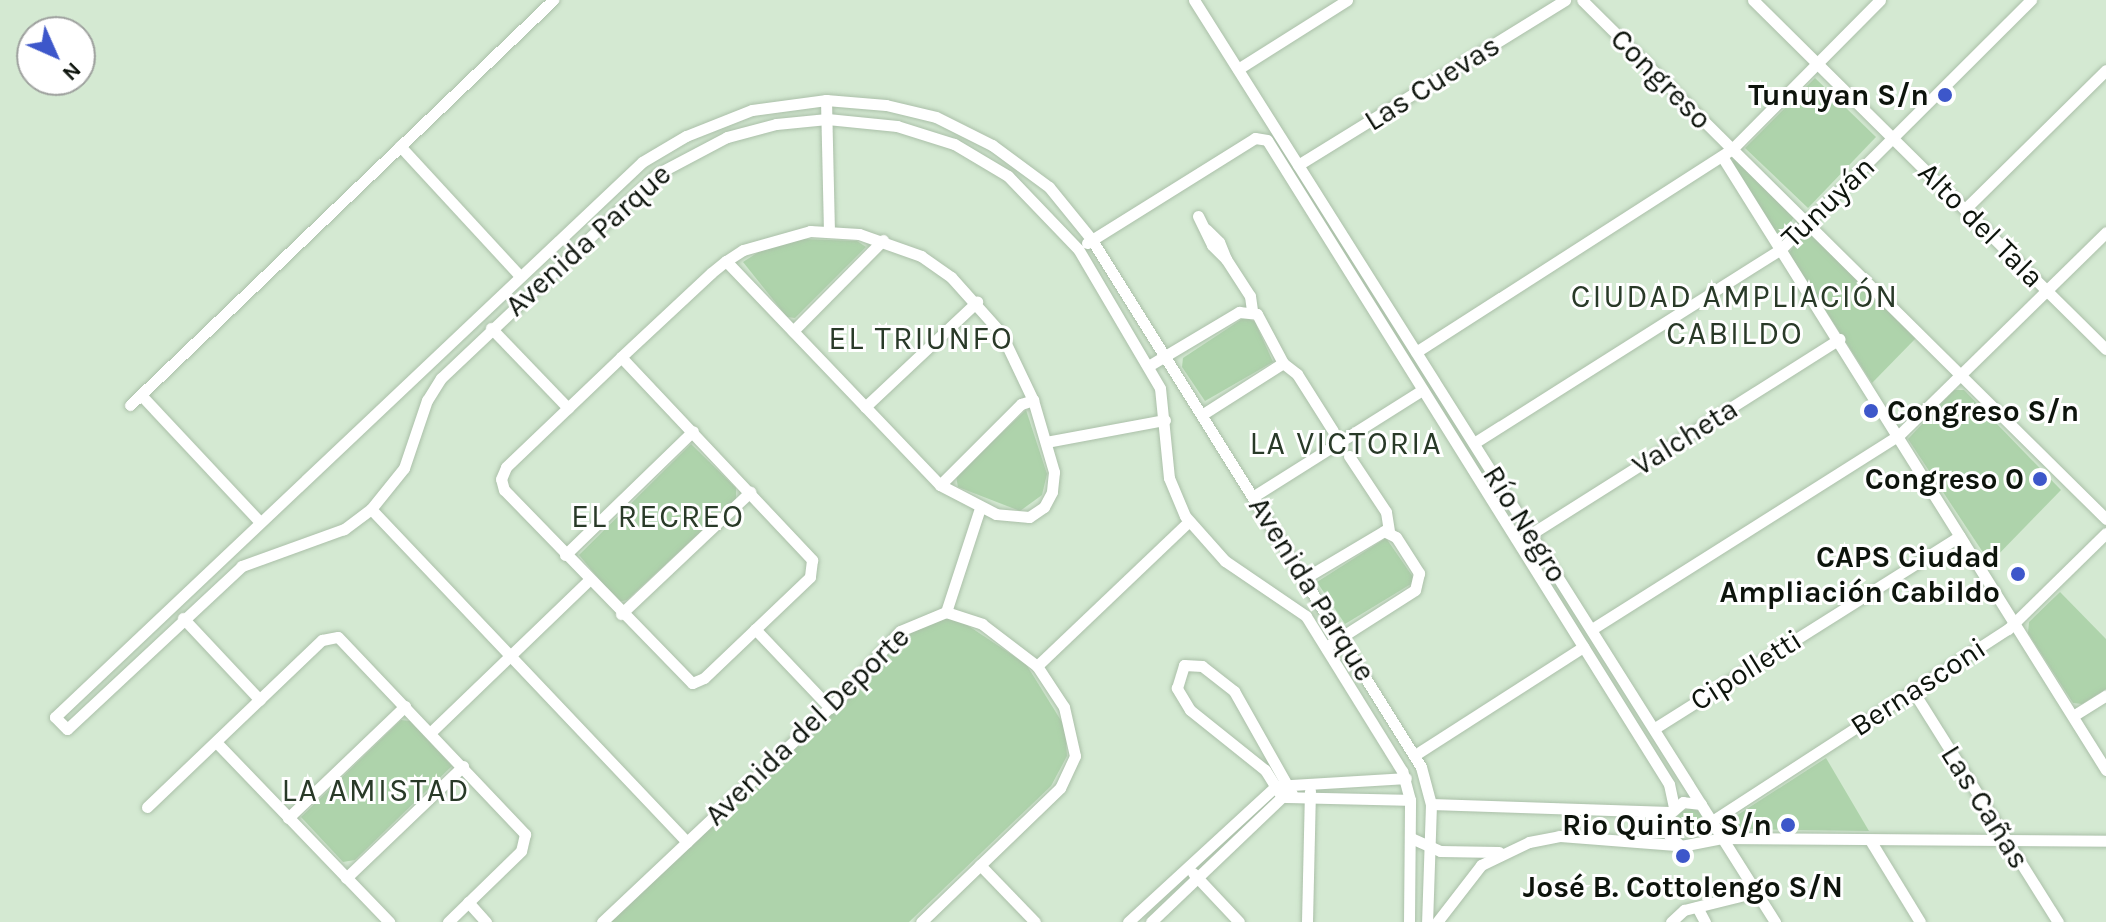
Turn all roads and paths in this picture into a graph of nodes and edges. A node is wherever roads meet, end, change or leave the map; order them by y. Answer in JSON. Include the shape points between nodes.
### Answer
{"nodes":[{"id":1,"x":553,"y":0,"type":"edge"},
{"id":2,"x":1194,"y":0,"type":"edge"},
{"id":3,"x":1347,"y":0,"type":"edge"},
{"id":4,"x":1565,"y":0,"type":"edge"},
{"id":5,"x":1582,"y":0,"type":"edge"},
{"id":6,"x":1753,"y":0,"type":"edge"},
{"id":7,"x":1880,"y":0,"type":"edge"},
{"id":8,"x":2031,"y":0,"type":"edge"},
{"id":9,"x":1817,"y":63,"type":"junction"},
{"id":10,"x":1238,"y":69,"type":"junction"},
{"id":11,"x":2106,"y":70,"type":"edge"},
{"id":12,"x":826,"y":100,"type":"junction"},
{"id":13,"x":827,"y":119,"type":"junction"},
{"id":14,"x":1893,"y":138,"type":"junction"},
{"id":15,"x":400,"y":146,"type":"junction"},
{"id":16,"x":1728,"y":153,"type":"junction"},
{"id":17,"x":1298,"y":165,"type":"junction"},
{"id":18,"x":1965,"y":209,"type":"junction"},
{"id":19,"x":1198,"y":216,"type":"dead end"},
{"id":20,"x":1809,"y":223,"type":"junction"},
{"id":21,"x":829,"y":231,"type":"junction"},
{"id":22,"x":2106,"y":232,"type":"edge"},
{"id":23,"x":883,"y":240,"type":"junction"},
{"id":24,"x":1092,"y":240,"type":"junction"},
{"id":25,"x":1078,"y":249,"type":"junction"},
{"id":26,"x":1781,"y":249,"type":"junction"},
{"id":27,"x":726,"y":261,"type":"junction"},
{"id":28,"x":520,"y":276,"type":"junction"},
{"id":29,"x":2047,"y":291,"type":"junction"},
{"id":30,"x":977,"y":302,"type":"junction"},
{"id":31,"x":1252,"y":310,"type":"junction"},
{"id":32,"x":491,"y":328,"type":"junction"},
{"id":33,"x":793,"y":331,"type":"junction"},
{"id":34,"x":1839,"y":339,"type":"junction"},
{"id":35,"x":2106,"y":349,"type":"edge"},
{"id":36,"x":1416,"y":352,"type":"junction"},
{"id":37,"x":621,"y":357,"type":"junction"},
{"id":38,"x":1166,"y":357,"type":"junction"},
{"id":39,"x":1283,"y":363,"type":"junction"},
{"id":40,"x":1150,"y":365,"type":"junction"},
{"id":41,"x":419,"y":370,"type":"junction"},
{"id":42,"x":1961,"y":375,"type":"junction"},
{"id":43,"x":434,"y":388,"type":"junction"},
{"id":44,"x":1422,"y":390,"type":"junction"},
{"id":45,"x":141,"y":395,"type":"junction"},
{"id":46,"x":1033,"y":400,"type":"junction"},
{"id":47,"x":130,"y":405,"type":"dead end"},
{"id":48,"x":865,"y":407,"type":"junction"},
{"id":49,"x":568,"y":408,"type":"junction"},
{"id":50,"x":1203,"y":414,"type":"junction"},
{"id":51,"x":1165,"y":420,"type":"junction"},
{"id":52,"x":693,"y":431,"type":"junction"},
{"id":53,"x":1333,"y":431,"type":"dead end"},
{"id":54,"x":1899,"y":435,"type":"junction"},
{"id":55,"x":1046,"y":442,"type":"junction"},
{"id":56,"x":1474,"y":443,"type":"junction"},
{"id":57,"x":1349,"y":456,"type":"dead end"},
{"id":58,"x":940,"y":485,"type":"junction"},
{"id":59,"x":750,"y":492,"type":"junction"},
{"id":60,"x":1254,"y":496,"type":"junction"},
{"id":61,"x":980,"y":508,"type":"junction"},
{"id":62,"x":371,"y":509,"type":"junction"},
{"id":63,"x":2106,"y":519,"type":"edge"},
{"id":64,"x":259,"y":521,"type":"junction"},
{"id":65,"x":1189,"y":521,"type":"junction"},
{"id":66,"x":1389,"y":531,"type":"junction"},
{"id":67,"x":2106,"y":533,"type":"edge"},
{"id":68,"x":1531,"y":534,"type":"junction"},
{"id":69,"x":1960,"y":536,"type":"junction"},
{"id":70,"x":228,"y":551,"type":"junction"},
{"id":71,"x":565,"y":555,"type":"junction"},
{"id":72,"x":242,"y":566,"type":"junction"},
{"id":73,"x":1305,"y":578,"type":"junction"},
{"id":74,"x":589,"y":580,"type":"junction"},
{"id":75,"x":946,"y":612,"type":"junction"},
{"id":76,"x":621,"y":614,"type":"junction"},
{"id":77,"x":183,"y":618,"type":"junction"},
{"id":78,"x":2015,"y":624,"type":"junction"},
{"id":79,"x":755,"y":629,"type":"junction"},
{"id":80,"x":1592,"y":629,"type":"junction"},
{"id":81,"x":1341,"y":636,"type":"junction"},
{"id":82,"x":1326,"y":647,"type":"junction"},
{"id":83,"x":1583,"y":647,"type":"junction"},
{"id":84,"x":511,"y":656,"type":"junction"},
{"id":85,"x":1037,"y":666,"type":"junction"},
{"id":86,"x":1913,"y":691,"type":"junction"},
{"id":87,"x":2106,"y":695,"type":"edge"},
{"id":88,"x":260,"y":700,"type":"junction"},
{"id":89,"x":405,"y":706,"type":"junction"},
{"id":90,"x":830,"y":708,"type":"junction"},
{"id":91,"x":2073,"y":716,"type":"junction"},
{"id":92,"x":1655,"y":728,"type":"junction"},
{"id":93,"x":431,"y":732,"type":"junction"},
{"id":94,"x":216,"y":742,"type":"junction"},
{"id":95,"x":1415,"y":755,"type":"junction"},
{"id":96,"x":463,"y":766,"type":"junction"},
{"id":97,"x":2106,"y":770,"type":"edge"},
{"id":98,"x":1406,"y":778,"type":"junction"},
{"id":99,"x":1311,"y":782,"type":"junction"},
{"id":100,"x":1285,"y":790,"type":"junction"},
{"id":101,"x":1310,"y":795,"type":"junction"},
{"id":102,"x":1410,"y":800,"type":"junction"},
{"id":103,"x":1431,"y":804,"type":"junction"},
{"id":104,"x":1701,"y":804,"type":"junction"},
{"id":105,"x":147,"y":807,"type":"dead end"},
{"id":106,"x":1672,"y":810,"type":"junction"},
{"id":107,"x":288,"y":818,"type":"junction"},
{"id":108,"x":1712,"y":821,"type":"junction"},
{"id":109,"x":1411,"y":838,"type":"junction"},
{"id":110,"x":1723,"y":838,"type":"junction"},
{"id":111,"x":1870,"y":840,"type":"junction"},
{"id":112,"x":2005,"y":840,"type":"junction"},
{"id":113,"x":1705,"y":841,"type":"junction"},
{"id":114,"x":2106,"y":841,"type":"edge"},
{"id":115,"x":687,"y":842,"type":"junction"},
{"id":116,"x":1681,"y":846,"type":"junction"},
{"id":117,"x":1430,"y":848,"type":"junction"},
{"id":118,"x":1507,"y":851,"type":"junction"},
{"id":119,"x":980,"y":865,"type":"junction"},
{"id":120,"x":1188,"y":867,"type":"junction"},
{"id":121,"x":346,"y":878,"type":"junction"},
{"id":122,"x":1198,"y":878,"type":"junction"},
{"id":123,"x":1756,"y":892,"type":"junction"},
{"id":124,"x":468,"y":902,"type":"junction"},
{"id":125,"x":1697,"y":907,"type":"junction"},
{"id":126,"x":389,"y":922,"type":"edge"},
{"id":127,"x":448,"y":922,"type":"edge"},
{"id":128,"x":486,"y":922,"type":"edge"},
{"id":129,"x":602,"y":922,"type":"edge"},
{"id":130,"x":921,"y":922,"type":"edge"},
{"id":131,"x":1035,"y":922,"type":"edge"},
{"id":132,"x":1128,"y":922,"type":"edge"},
{"id":133,"x":1151,"y":922,"type":"edge"},
{"id":134,"x":1239,"y":922,"type":"edge"},
{"id":135,"x":1307,"y":922,"type":"edge"},
{"id":136,"x":1409,"y":922,"type":"edge"},
{"id":137,"x":1427,"y":922,"type":"edge"},
{"id":138,"x":1437,"y":922,"type":"edge"},
{"id":139,"x":1671,"y":922,"type":"edge"},
{"id":140,"x":1705,"y":922,"type":"edge"},
{"id":141,"x":1775,"y":922,"type":"edge"},
{"id":142,"x":1920,"y":922,"type":"edge"},
{"id":143,"x":2058,"y":922,"type":"edge"}],
"edges":[{"from":1,"to":15,"type":"street"},
{"from":2,"to":10,"type":"street","name":"Río Negro"},
{"from":3,"to":10,"type":"street"},
{"from":4,"to":17,"type":"street","name":"Las Cuevas"},
{"from":5,"to":16,"type":"street","name":"Congreso"},
{"from":6,"to":9,"type":"street","name":"Alto del Tala"},
{"from":7,"to":9,"type":"street"},
{"from":8,"to":14,"type":"street","name":"Tunuyán"},
{"from":9,"to":14,"type":"street","name":"Alto del Tala"},
{"from":9,"to":16,"type":"street"},
{"from":10,"to":17,"type":"street","name":"Río Negro"},
{"from":11,"to":18,"type":"street"},
{"from":12,"to":13,"type":"street"},
{"from":12,"to":24,"type":"street","name":"Avenida Parque","via":[[886,105],[967,131],[1033,173]]},
{"from":12,"to":28,"type":"street","name":"Avenida Parque","via":[[752,110],[662,148],[612,187]]},
{"from":13,"to":21,"type":"street"},
{"from":13,"to":25,"type":"street","name":"Avenida Parque","via":[[916,130],[971,153],[1025,190]]},
{"from":13,"to":32,"type":"street","name":"Avenida Parque","via":[[752,130],[675,162],[637,190]]},
{"from":14,"to":18,"type":"street","name":"Alto del Tala"},
{"from":14,"to":20,"type":"street","name":"Tunuyán"},
{"from":15,"to":28,"type":"street"},
{"from":15,"to":45,"type":"street"},
{"from":16,"to":20,"type":"street"},
{"from":16,"to":26,"type":"street"},
{"from":16,"to":36,"type":"street"},
{"from":17,"to":36,"type":"street","name":"Río Negro"},
{"from":18,"to":29,"type":"street","name":"Alto del Tala"},
{"from":19,"to":31,"type":"street","via":[[1250,296]]},
{"from":20,"to":26,"type":"street","name":"Tunuyán"},
{"from":20,"to":42,"type":"street"},
{"from":21,"to":23,"type":"street"},
{"from":21,"to":27,"type":"street","via":[[790,234]]},
{"from":22,"to":29,"type":"street"},
{"from":23,"to":30,"type":"street","via":[[937,266]]},
{"from":23,"to":33,"type":"street"},
{"from":24,"to":25,"type":"street"},
{"from":24,"to":38,"type":"street","name":"Avenida Parque"},
{"from":24,"to":44,"type":"street","name":"Río Negro","via":[[1255,138],[1267,140]]},
{"from":25,"to":40,"type":"street","name":"Avenida Parque"},
{"from":26,"to":34,"type":"street"},
{"from":26,"to":56,"type":"street","name":"Tunuyán"},
{"from":27,"to":33,"type":"street"},
{"from":27,"to":37,"type":"street"},
{"from":28,"to":41,"type":"street","name":"Avenida Parque"},
{"from":29,"to":35,"type":"street","name":"Alto del Tala"},
{"from":29,"to":42,"type":"street"},
{"from":30,"to":46,"type":"street","via":[[1012,351]]},
{"from":30,"to":48,"type":"street"},
{"from":31,"to":38,"type":"street","via":[[1239,312]]},
{"from":31,"to":39,"type":"street"},
{"from":32,"to":43,"type":"street","name":"Avenida Parque"},
{"from":32,"to":49,"type":"street"},
{"from":33,"to":48,"type":"street"},
{"from":34,"to":54,"type":"street"},
{"from":34,"to":68,"type":"street","name":"Valcheta"},
{"from":36,"to":56,"type":"street","name":"Río Negro"},
{"from":37,"to":49,"type":"street"},
{"from":37,"to":52,"type":"street"},
{"from":38,"to":40,"type":"street"},
{"from":38,"to":50,"type":"street","name":"Avenida Parque"},
{"from":39,"to":50,"type":"street"},
{"from":39,"to":53,"type":"street"},
{"from":40,"to":51,"type":"street","name":"Avenida Parque"},
{"from":41,"to":43,"type":"street"},
{"from":41,"to":64,"type":"street","name":"Avenida Parque"},
{"from":42,"to":54,"type":"street"},
{"from":42,"to":63,"type":"street"},
{"from":43,"to":62,"type":"street","name":"Avenida Parque","via":[[404,468]]},
{"from":44,"to":60,"type":"street"},
{"from":44,"to":83,"type":"street","name":"Río Negro"},
{"from":45,"to":47,"type":"street"},
{"from":45,"to":64,"type":"street"},
{"from":46,"to":55,"type":"street"},
{"from":46,"to":58,"type":"street","via":[[1021,404]]},
{"from":48,"to":58,"type":"street"},
{"from":49,"to":71,"type":"street","via":[[506,467],[501,479],[504,490]]},
{"from":50,"to":60,"type":"street","name":"Avenida Parque"},
{"from":51,"to":55,"type":"street"},
{"from":51,"to":65,"type":"street","name":"Avenida Parque","via":[[1169,478]]},
{"from":52,"to":59,"type":"street"},
{"from":52,"to":71,"type":"street"},
{"from":54,"to":69,"type":"street"},
{"from":54,"to":80,"type":"street"},
{"from":55,"to":61,"type":"street","via":[[1054,482],[1044,507],[1020,517]]},
{"from":56,"to":68,"type":"street","name":"Río Negro"},
{"from":57,"to":66,"type":"street","via":[[1386,512]]},
{"from":58,"to":61,"type":"street"},
{"from":59,"to":76,"type":"street"},
{"from":59,"to":79,"type":"street","via":[[809,554],[814,567]]},
{"from":60,"to":73,"type":"street","name":"Avenida Parque"},
{"from":61,"to":75,"type":"street"},
{"from":62,"to":72,"type":"street","name":"Avenida Parque","via":[[344,529]]},
{"from":62,"to":84,"type":"street"},
{"from":64,"to":70,"type":"street","name":"Avenida Parque"},
{"from":65,"to":82,"type":"street","name":"Avenida Parque","via":[[1225,561],[1301,610]]},
{"from":65,"to":85,"type":"street"},
{"from":66,"to":73,"type":"street"},
{"from":66,"to":81,"type":"street","via":[[1419,573],[1418,585]]},
{"from":67,"to":78,"type":"street","name":"Bernasconi"},
{"from":68,"to":80,"type":"street","name":"Río Negro"},
{"from":69,"to":78,"type":"street"},
{"from":69,"to":92,"type":"street","name":"Cipolletti"},
{"from":70,"to":72,"type":"street"},
{"from":70,"to":77,"type":"street","name":"Avenida Parque","via":[[55,717],[67,729]]},
{"from":71,"to":74,"type":"street"},
{"from":72,"to":77,"type":"street","name":"Avenida Parque"},
{"from":73,"to":81,"type":"street","name":"Avenida Parque"},
{"from":74,"to":76,"type":"street"},
{"from":74,"to":84,"type":"street"},
{"from":75,"to":85,"type":"street","name":"Avenida del Deporte","via":[[982,624]]},
{"from":75,"to":90,"type":"street","name":"Avenida del Deporte","via":[[900,631]]},
{"from":76,"to":79,"type":"street","via":[[692,683],[704,678]]},
{"from":77,"to":88,"type":"street"},
{"from":78,"to":86,"type":"street","name":"Bernasconi"},
{"from":78,"to":91,"type":"street"},
{"from":79,"to":90,"type":"street"},
{"from":80,"to":92,"type":"street","name":"Río Negro"},
{"from":81,"to":82,"type":"street"},
{"from":81,"to":95,"type":"street","name":"Avenida Parque"},
{"from":82,"to":98,"type":"street","name":"Avenida Parque"},
{"from":83,"to":95,"type":"street"},
{"from":83,"to":106,"type":"street","name":"Río Negro","via":[[1675,794]]},
{"from":84,"to":93,"type":"street"},
{"from":84,"to":115,"type":"street"},
{"from":85,"to":119,"type":"street","name":"Avenida del Deporte","via":[[1073,730],[1072,767],[1052,797]]},
{"from":86,"to":108,"type":"street","name":"Bernasconi"},
{"from":86,"to":112,"type":"street","name":"Las Cañas"},
{"from":87,"to":91,"type":"street"},
{"from":88,"to":89,"type":"street","via":[[322,640],[333,636],[343,640]]},
{"from":88,"to":94,"type":"street"},
{"from":89,"to":93,"type":"street"},
{"from":89,"to":107,"type":"street"},
{"from":90,"to":115,"type":"street","name":"Avenida del Deporte"},
{"from":91,"to":97,"type":"street"},
{"from":92,"to":104,"type":"street","name":"Río Negro"},
{"from":93,"to":96,"type":"street"},
{"from":94,"to":105,"type":"street"},
{"from":94,"to":107,"type":"street"},
{"from":95,"to":103,"type":"street","name":"Avenida Parque"},
{"from":96,"to":121,"type":"street"},
{"from":96,"to":124,"type":"street","via":[[526,839],[521,851]]},
{"from":98,"to":99,"type":"street"},
{"from":98,"to":102,"type":"street","name":"Avenida Parque"},
{"from":99,"to":100,"type":"street"},
{"from":99,"to":101,"type":"street"},
{"from":100,"to":100,"type":"street","via":[[1234,691],[1202,666],[1184,665],[1177,688],[1190,710]]},
{"from":100,"to":101,"type":"street"},
{"from":100,"to":120,"type":"street"},
{"from":100,"to":122,"type":"street"},
{"from":101,"to":102,"type":"street"},
{"from":101,"to":135,"type":"street"},
{"from":102,"to":109,"type":"street","name":"Avenida Parque"},
{"from":103,"to":106,"type":"street"},
{"from":103,"to":117,"type":"street","name":"Avenida Parque"},
{"from":104,"to":106,"type":"street","via":[[1683,802]]},
{"from":104,"to":108,"type":"street","name":"Río Negro"},
{"from":106,"to":116,"type":"street","via":[[1669,835]]},
{"from":107,"to":121,"type":"street"},
{"from":108,"to":110,"type":"street","name":"Río Negro"},
{"from":108,"to":113,"type":"street"},
{"from":109,"to":117,"type":"street"},
{"from":109,"to":136,"type":"street","name":"Avenida Parque"},
{"from":110,"to":111,"type":"street"},
{"from":110,"to":113,"type":"street"},
{"from":110,"to":123,"type":"street","name":"Río Negro"},
{"from":111,"to":112,"type":"street"},
{"from":111,"to":142,"type":"street"},
{"from":112,"to":114,"type":"street"},
{"from":112,"to":143,"type":"street","name":"Las Cañas"},
{"from":113,"to":116,"type":"street"},
{"from":115,"to":129,"type":"street","name":"Avenida del Deporte"},
{"from":116,"to":118,"type":"street","via":[[1559,836]]},
{"from":117,"to":118,"type":"street"},
{"from":117,"to":137,"type":"street","name":"Avenida Parque"},
{"from":118,"to":138,"type":"street","via":[[1464,881]]},
{"from":119,"to":130,"type":"street","name":"Avenida del Deporte"},
{"from":119,"to":131,"type":"street"},
{"from":120,"to":122,"type":"street"},
{"from":120,"to":132,"type":"street"},
{"from":121,"to":126,"type":"street"},
{"from":122,"to":133,"type":"street"},
{"from":122,"to":134,"type":"street"},
{"from":123,"to":125,"type":"street"},
{"from":123,"to":141,"type":"street","name":"Río Negro"},
{"from":124,"to":127,"type":"street"},
{"from":124,"to":128,"type":"street"},
{"from":125,"to":139,"type":"street"},
{"from":125,"to":140,"type":"street"}]}
